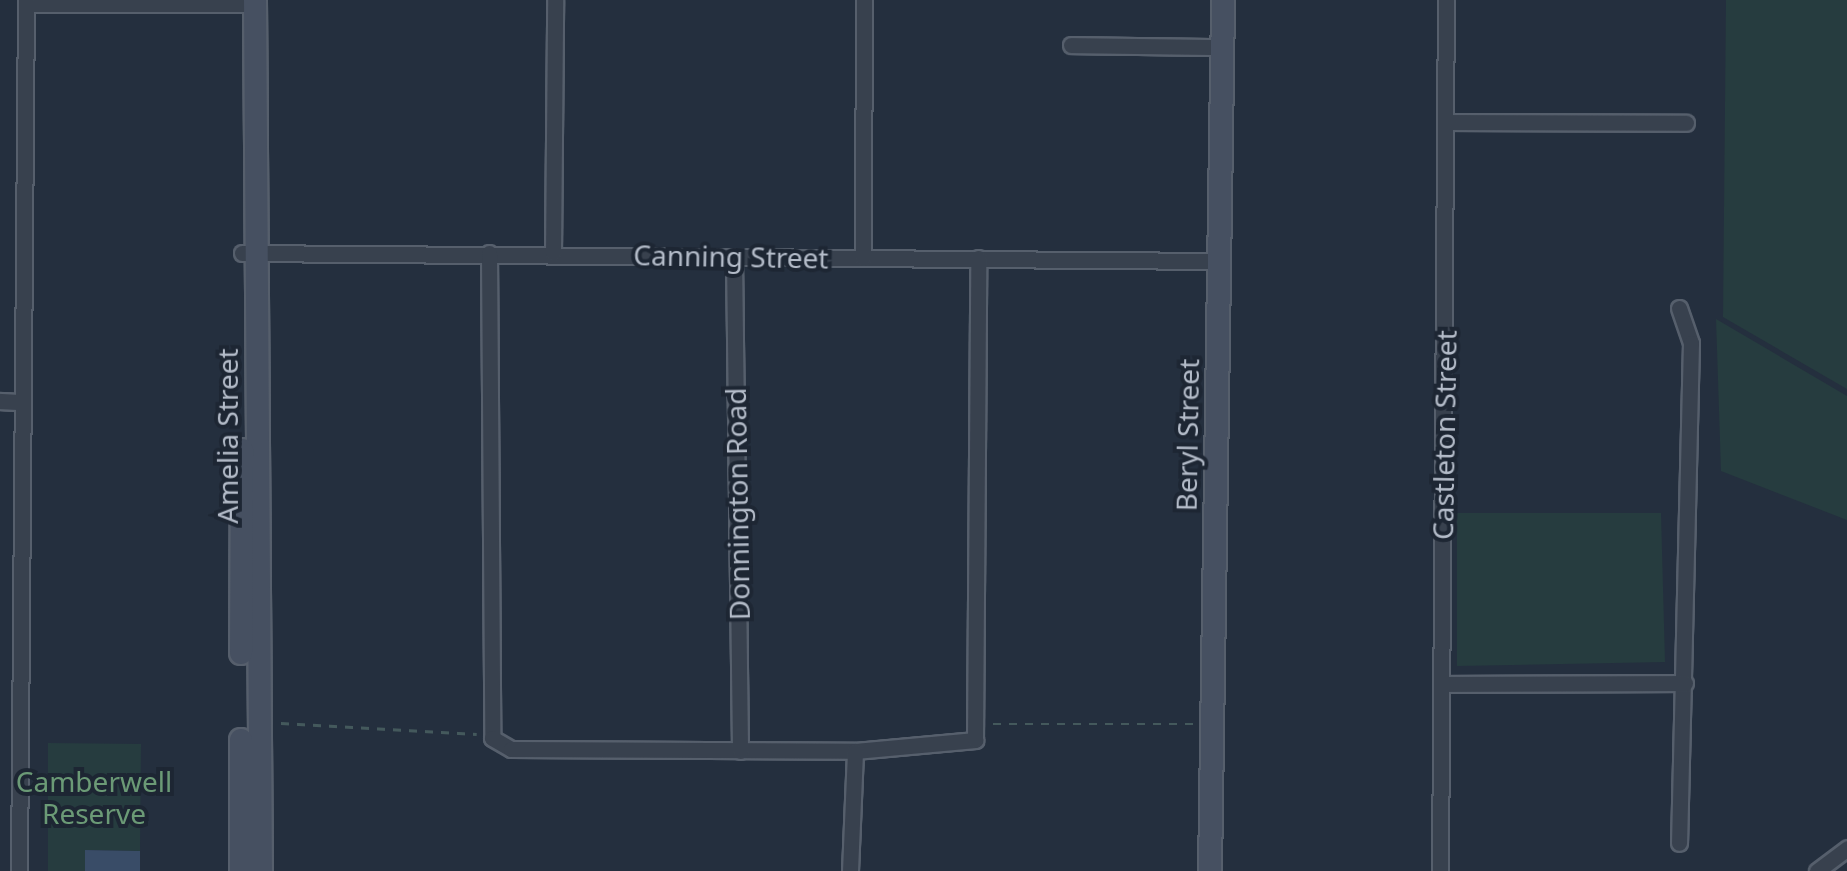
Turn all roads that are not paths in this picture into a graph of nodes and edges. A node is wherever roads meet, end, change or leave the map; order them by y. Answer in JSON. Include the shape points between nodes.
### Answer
{"nodes":[{"id":1,"x":555,"y":0,"type":"edge"},
{"id":2,"x":864,"y":0,"type":"edge"},
{"id":3,"x":1222,"y":0,"type":"edge"},
{"id":4,"x":1446,"y":0,"type":"edge"},
{"id":5,"x":26,"y":2,"type":"edge"},
{"id":6,"x":249,"y":2,"type":"edge"},
{"id":7,"x":1070,"y":45,"type":"dead end"},
{"id":8,"x":1221,"y":47,"type":"junction"},
{"id":9,"x":1448,"y":122,"type":"junction"},
{"id":10,"x":1686,"y":123,"type":"dead end"},
{"id":11,"x":249,"y":253,"type":"junction"},
{"id":12,"x":489,"y":253,"type":"junction"},
{"id":13,"x":554,"y":254,"type":"junction"},
{"id":14,"x":734,"y":257,"type":"junction"},
{"id":15,"x":863,"y":258,"type":"junction"},
{"id":16,"x":978,"y":258,"type":"junction"},
{"id":17,"x":1221,"y":262,"type":"junction"},
{"id":18,"x":1679,"y":308,"type":"dead end"},
{"id":19,"x":0,"y":401,"type":"edge"},
{"id":20,"x":20,"y":402,"type":"junction"},
{"id":21,"x":1685,"y":683,"type":"junction"},
{"id":22,"x":1441,"y":684,"type":"junction"},
{"id":23,"x":740,"y":751,"type":"junction"},
{"id":24,"x":855,"y":751,"type":"junction"},
{"id":25,"x":1679,"y":843,"type":"dead end"},
{"id":26,"x":1847,"y":848,"type":"edge"},
{"id":27,"x":20,"y":871,"type":"edge"},
{"id":28,"x":241,"y":871,"type":"edge"},
{"id":29,"x":261,"y":871,"type":"edge"},
{"id":30,"x":850,"y":871,"type":"edge"},
{"id":31,"x":1210,"y":871,"type":"edge"},
{"id":32,"x":1440,"y":871,"type":"edge"},
{"id":33,"x":1818,"y":871,"type":"edge"}],
"edges":[{"from":1,"to":13,"type":"street"},
{"from":2,"to":15,"type":"street"},
{"from":3,"to":8,"type":"main road","name":"Beryl Street"},
{"from":4,"to":9,"type":"street","name":"Castleton Street"},
{"from":5,"to":6,"type":"street"},
{"from":5,"to":20,"type":"street"},
{"from":6,"to":11,"type":"main road","name":"Amelia Street"},
{"from":7,"to":8,"type":"street"},
{"from":8,"to":17,"type":"main road","name":"Beryl Street"},
{"from":9,"to":10,"type":"street"},
{"from":9,"to":22,"type":"street","name":"Castleton Street"},
{"from":11,"to":12,"type":"street","name":"Canning Street"},
{"from":11,"to":28,"type":"main road","name":"Amelia Street"},
{"from":11,"to":29,"type":"main road","name":"Amelia Street"},
{"from":12,"to":13,"type":"street","name":"Canning Street"},
{"from":12,"to":23,"type":"street","via":[[492,738],[511,749]]},
{"from":13,"to":14,"type":"street","name":"Canning Street"},
{"from":14,"to":15,"type":"street","name":"Canning Street"},
{"from":14,"to":23,"type":"street","name":"Donnington Road"},
{"from":15,"to":16,"type":"street","name":"Canning Street"},
{"from":16,"to":17,"type":"street","name":"Canning Street"},
{"from":16,"to":24,"type":"street","via":[[976,724],[967,746]]},
{"from":17,"to":31,"type":"main road","name":"Beryl Street"},
{"from":18,"to":21,"type":"street","via":[[1691,343]]},
{"from":19,"to":20,"type":"street"},
{"from":20,"to":27,"type":"street"},
{"from":21,"to":22,"type":"street"},
{"from":21,"to":25,"type":"street"},
{"from":22,"to":32,"type":"street","name":"Castleton Street"},
{"from":23,"to":24,"type":"street"},
{"from":24,"to":30,"type":"street"},
{"from":26,"to":33,"type":"street"}]}
